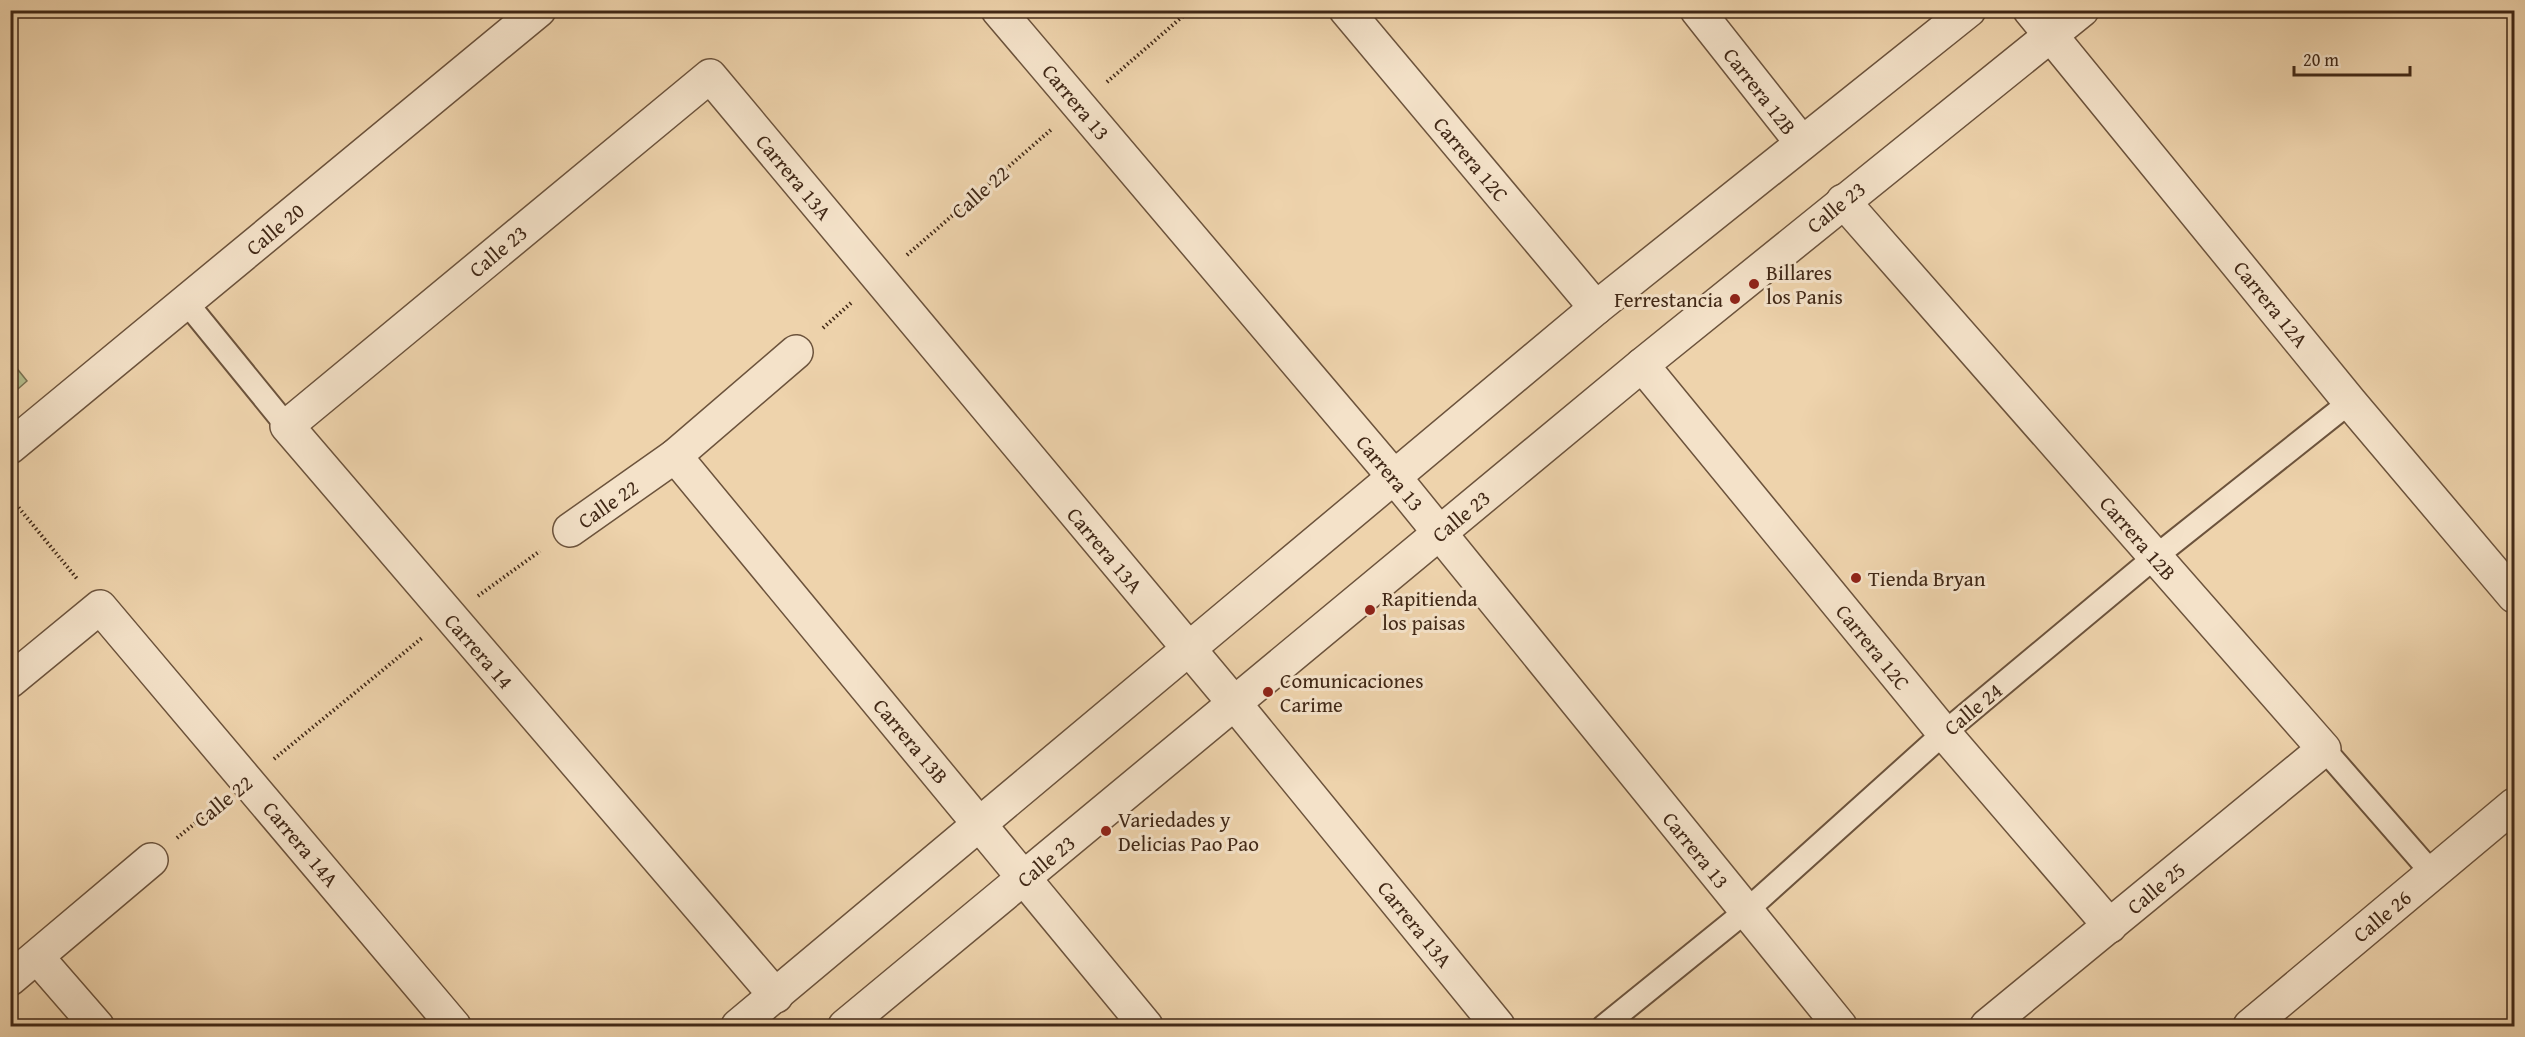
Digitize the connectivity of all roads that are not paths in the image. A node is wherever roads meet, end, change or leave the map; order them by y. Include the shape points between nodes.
1 (539, 10) edge
2 (998, 10) edge
3 (1346, 10) edge
4 (1697, 10) edge
5 (1969, 10) edge
6 (2030, 10) edge
7 (2082, 10) edge
8 (2051, 36) junction
9 (710, 75) joint
10 (1802, 143) junction
11 (1843, 201) junction
12 (186, 302) junction
13 (1596, 308) junction
14 (796, 351) road end
15 (1642, 365) junction
16 (2350, 402) junction
17 (287, 426) junction
18 (10, 447) edge
19 (675, 456) junction
20 (1395, 478) junction
21 (570, 530) road end
22 (1440, 534) junction
23 (2155, 557) junction
24 (2514, 596) edge
25 (1188, 650) junction
26 (10, 681) edge
27 (1235, 704) junction
28 (1944, 733) junction
29 (2324, 749) junction
30 (2514, 806) edge
31 (981, 824) junction
32 (151, 860) road end
33 (2433, 874) junction
34 (1024, 879) junction
35 (1746, 911) junction
36 (2110, 926) junction
37 (37, 957) junction
38 (10, 979) edge
39 (776, 996) junction
40 (97, 1026) edge
41 (454, 1026) edge
42 (738, 1026) edge
43 (845, 1026) edge
44 (1146, 1026) edge
45 (1498, 1026) edge
46 (1604, 1026) edge
47 (1840, 1026) edge
48 (1988, 1026) edge
49 (2250, 1026) edge

1 - 12 street, Calle 20
2 - 20 street, Carrera 13
3 - 13 street, Carrera 12C
4 - 10 street, Carrera 12B
5 - 10 street
6 - 8 street, Carrera 12A
7 - 8 street, Calle 23
8 - 11 street, Calle 23
8 - 16 street, Carrera 12A
9 - 17 street, Calle 23
9 - 25 street, Carrera 13A
10 - 13 street
11 - 15 street, Calle 23
11 - 23 street, Carrera 12B
12 - 17 lane, Carrera 14
12 - 18 street, Calle 20
13 - 20 street
14 - 19 street, Calle 22
15 - 22 street, Calle 23
15 - 28 street, Carrera 12C
16 - 23 lane, Calle 24
16 - 24 street, Carrera 12A
17 - 39 street, Carrera 14
19 - 21 street, Calle 22
19 - 31 street, Carrera 13B
20 - 22 street, Carrera 13
20 - 25 street
22 - 27 street, Calle 23
22 - 35 street, Carrera 13
23 - 28 lane, Calle 24
23 - 29 street, Carrera 12B
25 - 27 street, Carrera 13A
25 - 31 street
26 - 41 street, Carrera 14A via 100,607
27 - 34 street, Calle 23
27 - 45 street, Carrera 13A
28 - 35 lane, Calle 24
28 - 36 street, Carrera 12C
29 - 33 lane, Carrera 12B
29 - 36 street, Calle 25
30 - 33 street, Calle 26
31 - 34 street, Carrera 13B
31 - 39 street
32 - 37 street
33 - 49 street, Calle 26
34 - 43 street, Calle 23
34 - 44 street, Carrera 13B
35 - 46 lane, Calle 24
35 - 47 street, Carrera 13
36 - 48 street, Calle 25
37 - 38 street
37 - 40 street
39 - 42 street

